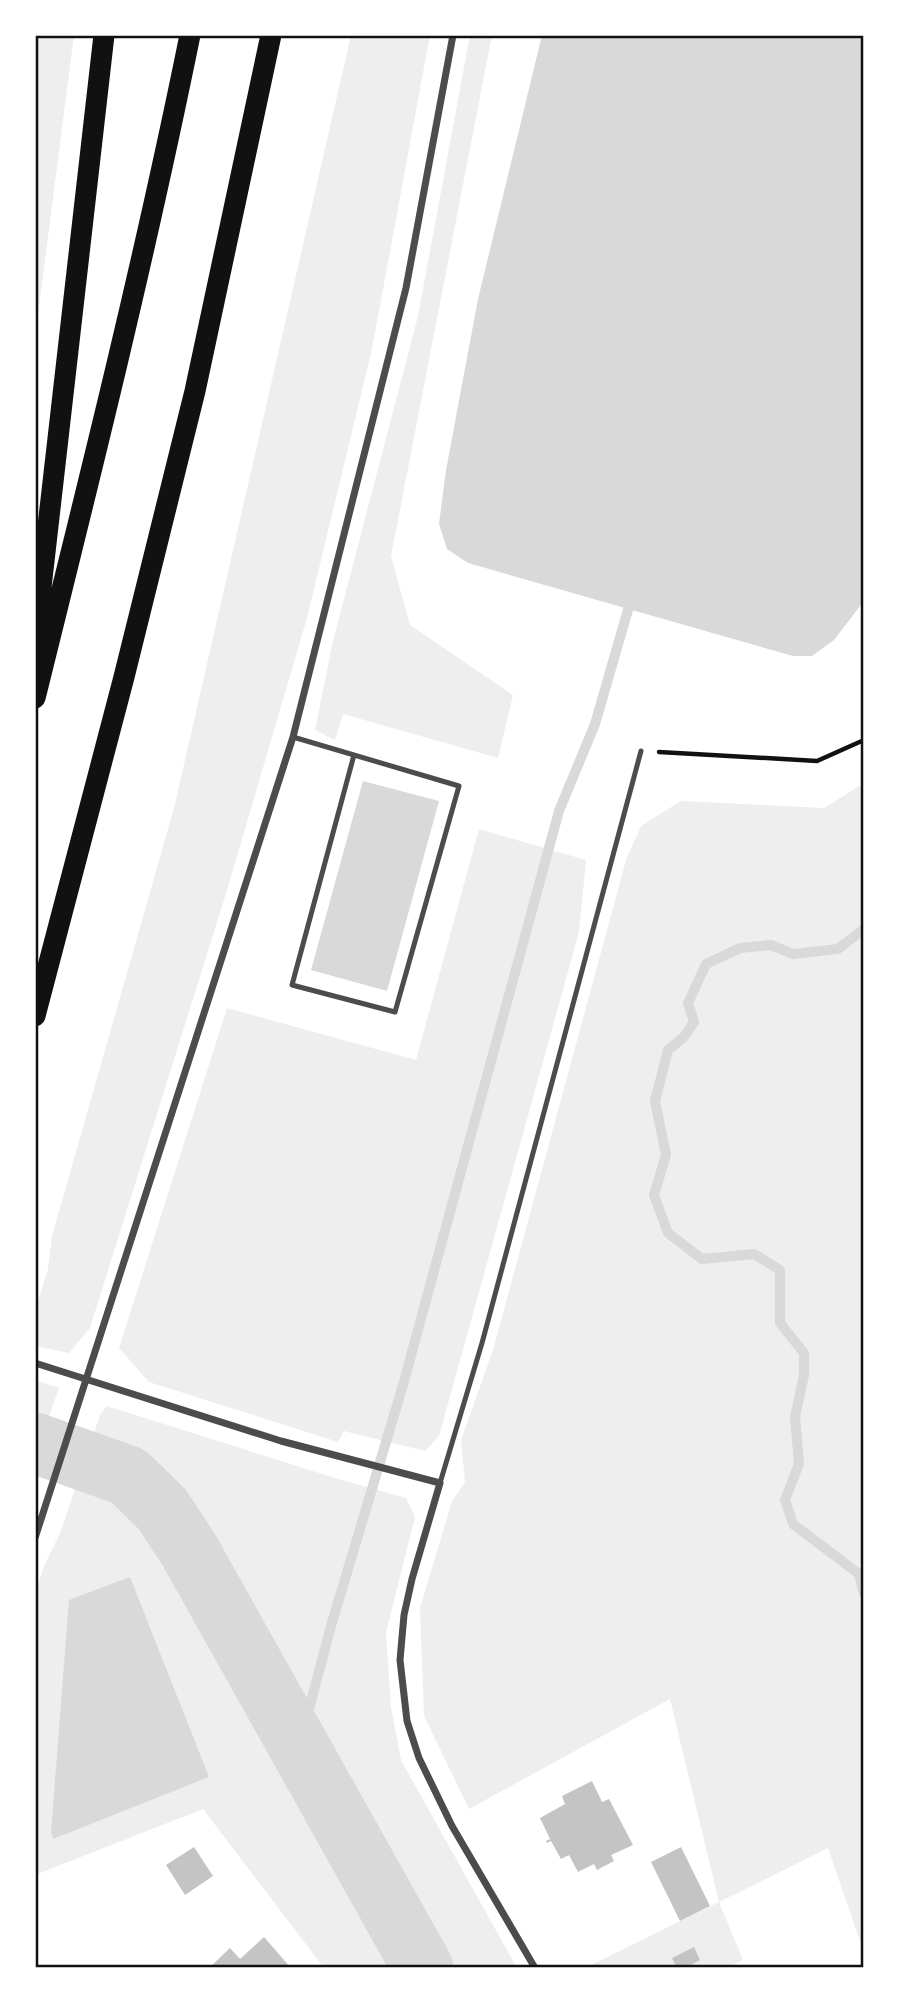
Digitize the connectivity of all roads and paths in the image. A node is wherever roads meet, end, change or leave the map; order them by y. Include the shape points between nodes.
1 (104, 35) edge
2 (190, 35) edge
3 (271, 35) edge
4 (453, 35) edge
5 (35, 640) edge
6 (35, 698) edge
7 (293, 737) junction
8 (864, 740) edge
9 (641, 751) joint
10 (354, 755) junction
11 (35, 1016) edge
12 (35, 1363) edge
13 (88, 1381) junction
14 (440, 1483) junction
15 (35, 1538) edge
16 (535, 1968) edge

1 - 5 highway
2 - 6 highway via 111,394
3 - 11 highway via 195,391
4 - 7 street via 406,288
7 - 10 lane
7 - 13 street
8 - 9 path via 817,761
9 - 14 lane
10 - 10 lane via 459,786 395,1012 292,985
12 - 13 street
13 - 14 street
13 - 15 street
14 - 16 street via 404,1615 400,1660 407,1721 419,1758 452,1826

